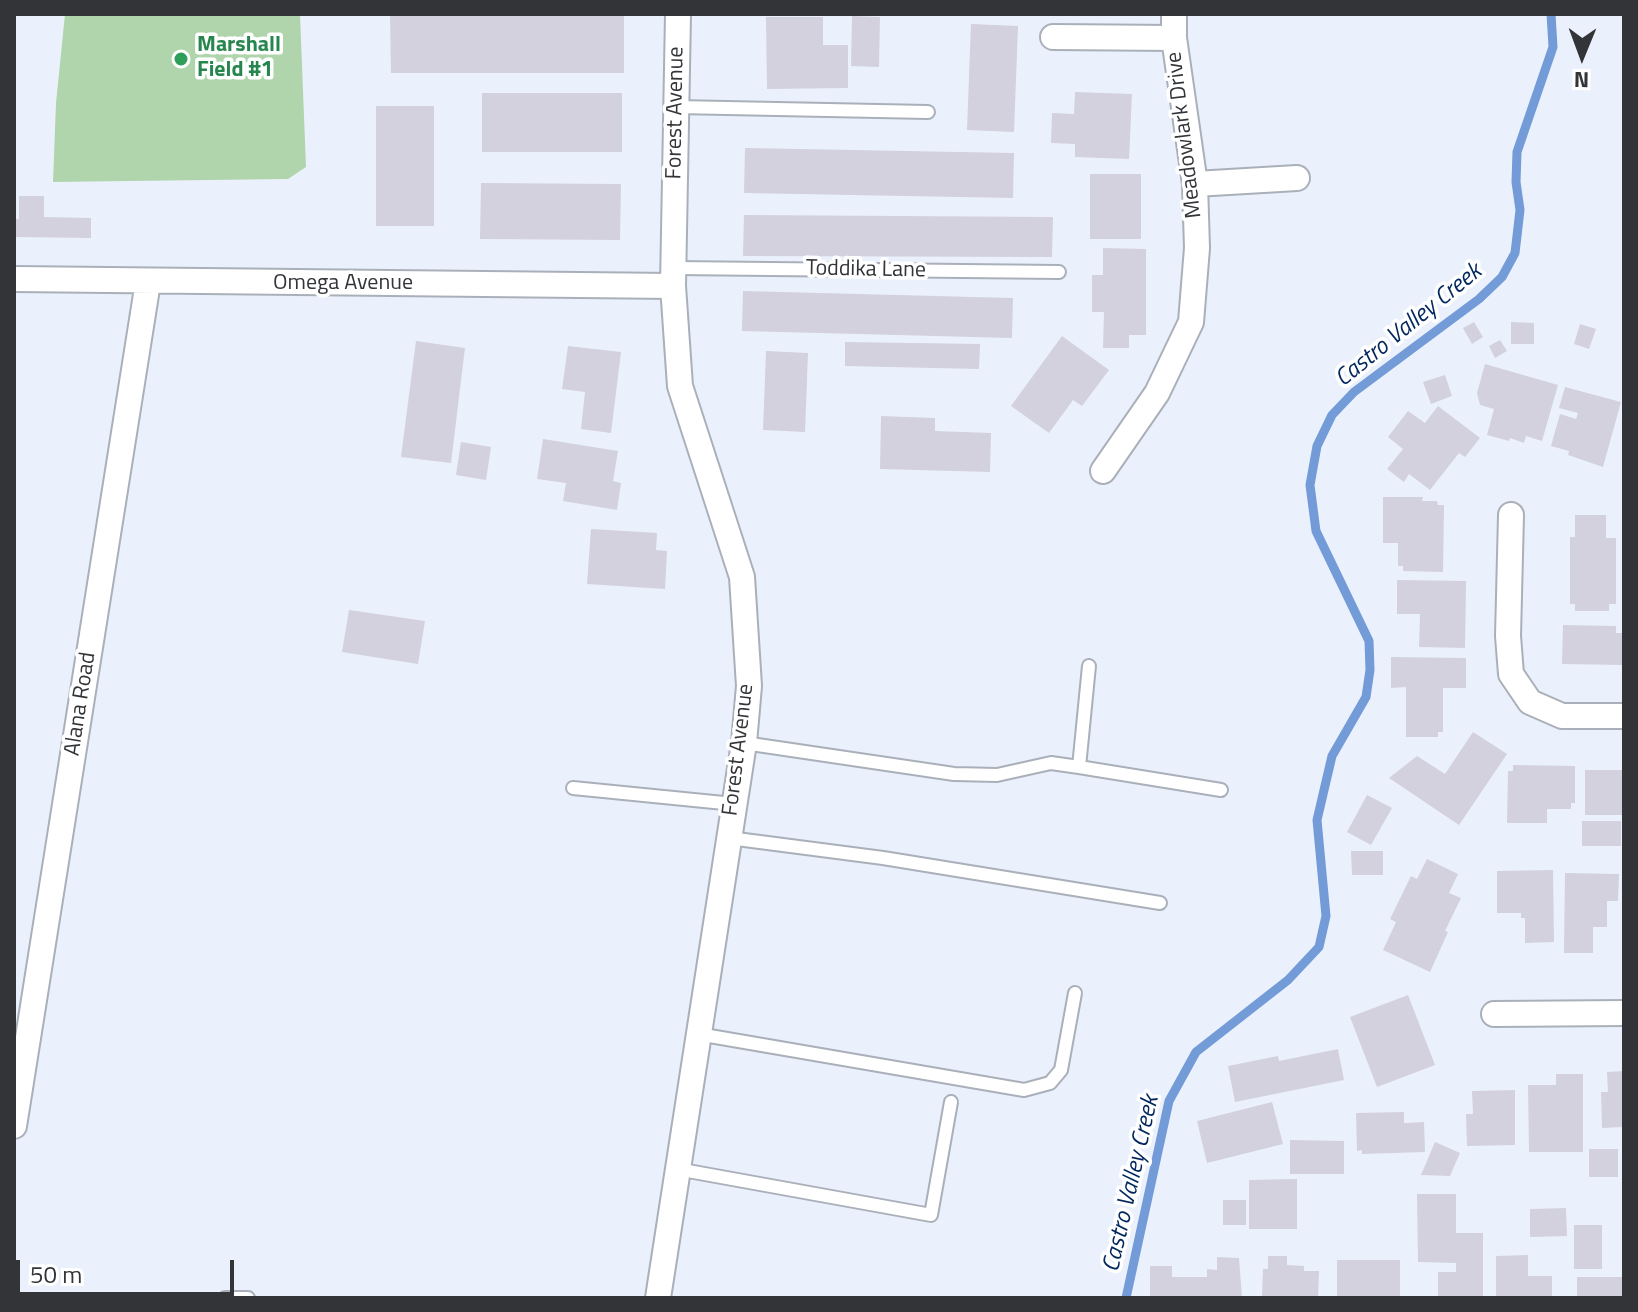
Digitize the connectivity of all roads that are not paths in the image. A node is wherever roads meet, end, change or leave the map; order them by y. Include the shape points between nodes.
1 (678, 14) edge
2 (1174, 26) edge
3 (1053, 37) dead end
4 (676, 107) junction
5 (928, 112) dead end
6 (1297, 178) dead end
7 (1195, 184) junction
8 (1059, 272) dead end
9 (673, 277) junction
10 (14, 279) edge
11 (148, 282) junction
12 (1103, 471) dead end
13 (1511, 515) dead end
14 (1089, 666) dead end
15 (1624, 716) edge
16 (744, 743) junction
17 (1079, 767) junction
18 (573, 788) dead end
19 (1221, 790) dead end
20 (734, 804) junction
21 (729, 838) junction
22 (1160, 903) dead end
23 (1075, 993) dead end
24 (1624, 1013) edge
25 (1494, 1014) dead end
26 (698, 1034) junction
27 (951, 1102) dead end
28 (14, 1126) edge
29 (676, 1169) junction
30 (225, 1298) edge
31 (248, 1298) edge
32 (658, 1298) edge

1 - 4 street, Forest Avenue
2 - 3 street
2 - 7 street, Meadowlark Drive
4 - 5 lane
4 - 9 street, Forest Avenue
6 - 7 street
7 - 12 street, Meadowlark Drive via 1191,322 1157,393
8 - 9 lane, Toddika Lane
9 - 11 street, Omega Avenue
9 - 16 street, Forest Avenue via 680,386 742,577 749,686
10 - 11 street, Omega Avenue
11 - 28 street, Alana Road
13 - 15 street via 1511,674 1530,702 1562,716
14 - 17 lane
16 - 17 lane via 954,774 997,775 1051,763
16 - 20 street, Forest Avenue
17 - 19 lane
18 - 20 lane
20 - 21 street, Forest Avenue
21 - 22 lane
21 - 26 street, Forest Avenue
23 - 26 lane via 1061,1070 1050,1083 1024,1090
24 - 25 street
26 - 29 street, Forest Avenue
27 - 29 lane via 931,1215
29 - 32 street, Forest Avenue
30 - 31 lane

